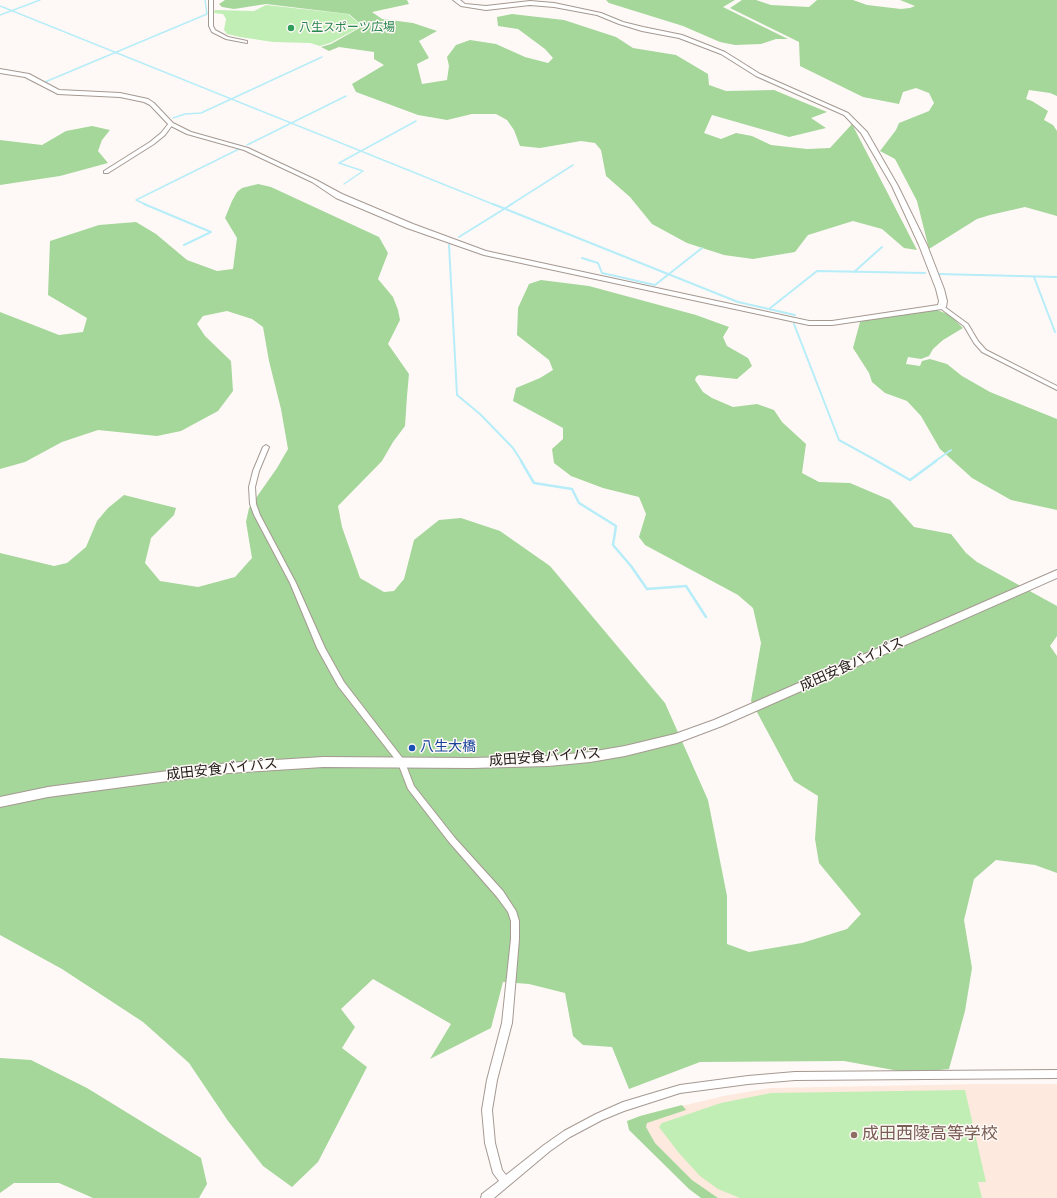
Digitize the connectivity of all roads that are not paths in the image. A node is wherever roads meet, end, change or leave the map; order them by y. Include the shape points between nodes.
1 (211, 0) edge
2 (456, 0) edge
3 (532, 2) edge
4 (246, 42) dead end
5 (0, 71) edge
6 (171, 124) junction
7 (106, 172) dead end
8 (942, 307) junction
9 (1057, 388) edge
10 (266, 446) dead end
11 (1057, 574) edge
12 (401, 762) junction
13 (0, 802) edge
14 (1057, 1074) edge
15 (505, 1181) junction
16 (486, 1198) edge

1 - 4 street via 213,31 226,38
2 - 3 street via 463,5 486,8
3 - 8 street via 588,11 630,26 694,41 723,52 758,75 846,114 864,132 895,186 923,245 940,289
5 - 6 street via 27,75 58,92 139,98 152,104
6 - 7 street via 152,143
6 - 8 street via 189,133 246,148 346,199 484,253 809,323 832,324
8 - 9 street via 966,325 984,351
10 - 12 street via 252,487 253,504 257,515 341,684
11 - 12 main road, 成田安食バイパス via 718,724 652,745 590,757 548,761
12 - 13 main road, 成田安食バイパス via 323,762 228,768 48,792
12 - 15 street via 411,786 452,840 500,894 512,910 515,921 507,1023 487,1110 490,1143 498,1173
14 - 15 street via 795,1076 680,1089 599,1117 567,1134
15 - 16 street

